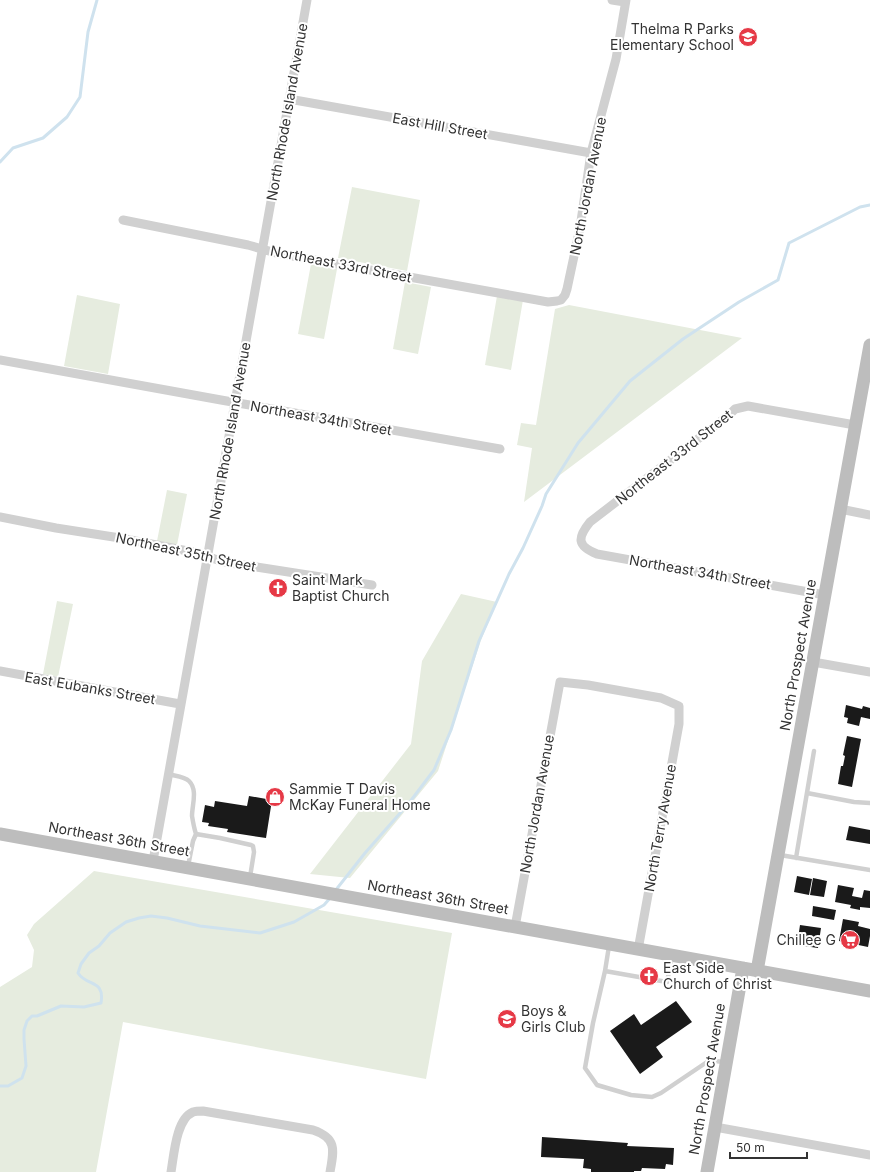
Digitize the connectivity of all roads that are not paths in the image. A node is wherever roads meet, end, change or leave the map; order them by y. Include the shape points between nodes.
1 (307, 0) edge
2 (612, 0) edge
3 (626, 1) edge
4 (289, 99) junction
5 (591, 153) junction
6 (123, 220) dead end
7 (262, 249) junction
8 (561, 300) joint
9 (870, 345) edge
10 (869, 359) edge
11 (0, 360) edge
12 (234, 402) junction
13 (855, 425) junction
14 (500, 449) dead end
15 (840, 510) junction
16 (870, 515) edge
17 (0, 517) edge
18 (581, 541) joint
19 (207, 557) junction
20 (372, 585) dead end
21 (825, 594) junction
22 (813, 662) junction
23 (0, 671) edge
24 (870, 672) edge
25 (560, 682) joint
26 (180, 704) junction
27 (814, 751) dead end
28 (168, 774) junction
29 (807, 793) junction
30 (870, 803) edge
31 (0, 834) edge
32 (196, 834) junction
33 (778, 855) junction
34 (796, 858) junction
35 (153, 861) junction
36 (188, 868) junction
37 (870, 870) edge
38 (249, 879) junction
39 (515, 927) junction
40 (609, 944) junction
41 (638, 950) junction
42 (672, 956) junction
43 (743, 968) junction
44 (757, 970) junction
45 (605, 971) junction
46 (870, 991) edge
47 (726, 1062) junction
48 (715, 1127) junction
49 (870, 1155) edge
50 (171, 1172) edge
51 (330, 1172) edge
52 (707, 1172) edge

1 - 4 street, North Rhode Island Avenue
2 - 3 street
3 - 5 street, North Jordan Avenue via 616,59
4 - 5 street, East Hill Street
4 - 7 street, North Rhode Island Avenue
5 - 8 street, North Jordan Avenue via 572,269 565,295
6 - 7 street, Northeast 33rd Street
7 - 8 street, Northeast 33rd Street via 548,302
7 - 12 street, North Rhode Island Avenue
9 - 10 main road, North Prospect Avenue
10 - 13 main road, North Prospect Avenue
11 - 12 street, Northeast 34th Street
12 - 14 street, Northeast 34th Street
12 - 19 street, North Rhode Island Avenue
13 - 15 main road, North Prospect Avenue
13 - 18 street, Northeast 33rd Street via 748,406 734,409 590,522
15 - 16 street
15 - 21 main road, North Prospect Avenue
17 - 19 street, Northeast 35th Street via 127,539
18 - 21 street, Northeast 34th Street via 587,550 597,554
19 - 20 street, Northeast 35th Street via 224,562
19 - 26 street, North Rhode Island Avenue
21 - 22 main road, North Prospect Avenue
22 - 24 street
22 - 33 main road, North Prospect Avenue
23 - 26 street, East Eubanks Street
25 - 39 street, North Jordan Avenue
25 - 41 street, North Terry Avenue via 661,698 679,706 679,724
26 - 28 street, North Rhode Island Avenue
27 - 29 lane
28 - 32 lane via 188,780 192,786 192,815
28 - 35 street, North Rhode Island Avenue
29 - 30 lane
29 - 34 lane
31 - 35 main road, Northeast 36th Street
32 - 36 lane
32 - 38 lane via 253,846
33 - 34 lane
33 - 44 main road, North Prospect Avenue
34 - 37 lane
35 - 36 main road, Northeast 36th Street
36 - 38 main road, Northeast 36th Street
38 - 39 main road, Northeast 36th Street
39 - 40 main road, Northeast 36th Street
40 - 41 main road, Northeast 36th Street
40 - 45 lane
41 - 42 main road, Northeast 36th Street
42 - 43 main road, Northeast 36th Street
42 - 45 lane via 667,982
43 - 44 main road, Northeast 36th Street
43 - 47 main road, North Prospect Avenue
44 - 46 main road, Northeast 36th Street
45 - 47 lane via 585,1068 597,1085 631,1095 652,1097 707,1062
47 - 48 main road, North Prospect Avenue
48 - 49 street
48 - 52 main road, North Prospect Avenue
50 - 51 street via 180,1126 194,1111 214,1112 322,1133 332,1144

